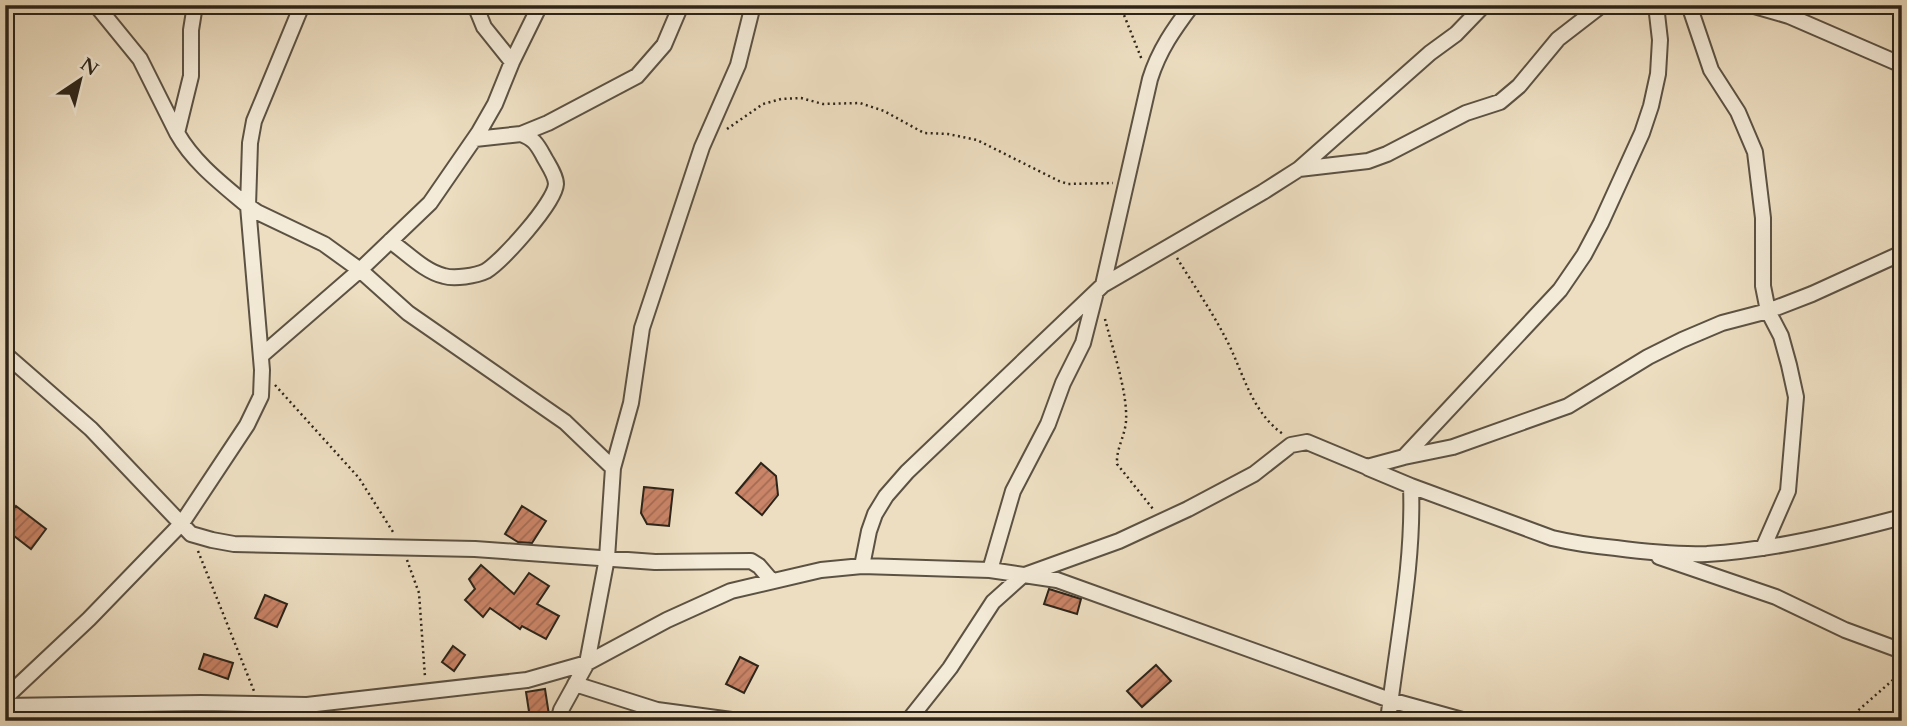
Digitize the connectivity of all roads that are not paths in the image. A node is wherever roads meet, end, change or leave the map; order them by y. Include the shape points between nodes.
1 (15, 5) edge
2 (96, 5) edge
3 (195, 5) edge
4 (303, 5) edge
5 (475, 5) edge
6 (540, 5) edge
7 (681, 5) edge
8 (753, 5) edge
9 (1192, 5) edge
10 (1484, 5) edge
11 (1602, 5) edge
12 (1656, 5) edge
13 (1689, 5) edge
14 (1751, 5) edge
15 (5, 10) edge
16 (512, 62) junction
17 (1902, 65) edge
18 (177, 133) junction
19 (521, 134) junction
20 (475, 139) junction
21 (1299, 169) junction
22 (248, 206) junction
23 (390, 241) junction
24 (1902, 253) edge
25 (360, 270) junction
26 (1100, 288) junction
27 (1768, 310) junction
28 (5, 354) edge
29 (262, 362) junction
30 (1404, 457) junction
31 (1367, 467) junction
32 (613, 468) junction
33 (1411, 486) junction
34 (1902, 517) edge
35 (187, 528) junction
36 (1763, 548) junction
37 (1641, 551) junction
38 (607, 558) junction
39 (862, 566) junction
40 (990, 570) junction
41 (1022, 576) junction
42 (771, 580) junction
43 (1902, 651) edge
44 (587, 663) junction
45 (575, 684) junction
46 (5, 698) edge
47 (1390, 700) junction
48 (307, 705) junction
49 (5, 706) edge
50 (297, 721) edge
51 (558, 721) edge
52 (739, 721) edge
53 (908, 721) edge
54 (1388, 721) edge
55 (1466, 721) edge

1 - 15 street
2 - 18 street via 140,59
3 - 18 street via 191,76
4 - 22 street via 254,121
5 - 16 street via 484,27
6 - 16 street
7 - 19 street via 666,41 637,76
8 - 32 street via 738,65 702,147 642,328 631,403
9 - 26 street via 1156,59
10 - 21 street
11 - 21 street via 1567,30 1500,102 1466,113 1368,161
12 - 30 street via 1660,40 1651,106 1584,255 1560,290
13 - 27 street via 1711,70 1738,112 1755,152
14 - 17 street via 1789,16
16 - 20 street
18 - 22 street via 213,177
19 - 20 street
19 - 23 street via 537,144 556,185 528,229 500,259 479,274 443,276
20 - 23 street via 430,203
21 - 26 street
22 - 25 street via 324,243
22 - 29 street
23 - 25 street
24 - 27 street
25 - 29 street
25 - 32 street via 408,313 565,422
26 - 39 street via 886,496 869,531
26 - 40 street via 1083,343 1013,491
27 - 30 street via 1722,323 1648,356 1569,407 1453,447
27 - 36 street via 1781,337 1796,397 1788,491
28 - 35 street via 91,429
29 - 35 street via 261,396
30 - 31 street
31 - 33 street
31 - 41 street via 1298,442 1245,480 1163,521
32 - 38 street
33 - 37 street via 1552,538
33 - 47 street via 1407,589
34 - 36 street
35 - 38 street via 212,541 234,544 504,550
35 - 46 street
36 - 37 street via 1699,554
37 - 43 street via 1776,597
38 - 42 street via 751,561
38 - 44 street
39 - 40 street
39 - 42 street
40 - 41 street
41 - 47 street via 1057,580
41 - 53 street via 993,602
42 - 44 street via 731,591
44 - 45 street
44 - 48 street via 527,680
45 - 51 street
45 - 52 street via 657,710
47 - 54 street
47 - 55 street
48 - 49 street
48 - 50 street

